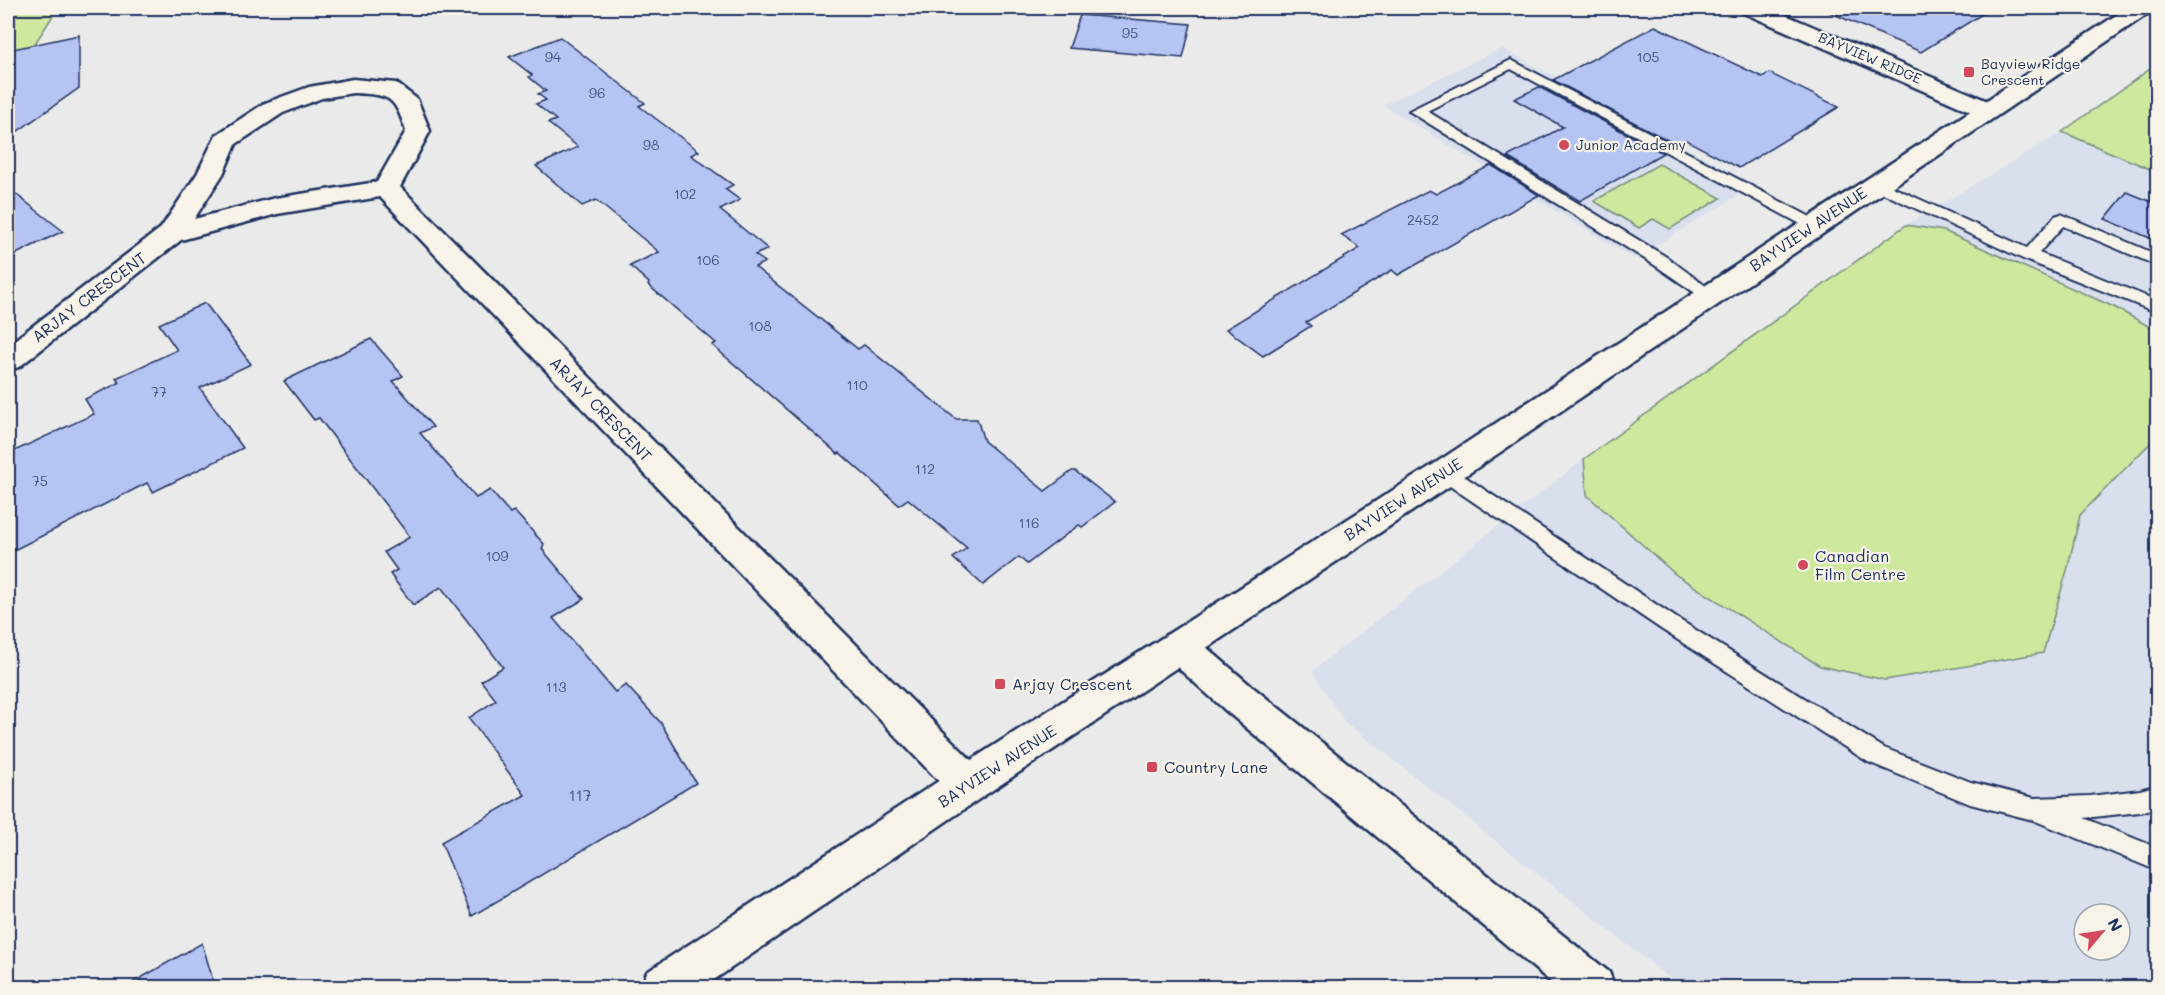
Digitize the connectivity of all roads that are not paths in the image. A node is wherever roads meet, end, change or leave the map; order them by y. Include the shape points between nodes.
1 (1752, 8) edge
2 (2141, 8) edge
3 (1988, 110) junction
4 (1875, 184) junction
5 (386, 188) junction
6 (1814, 225) junction
7 (171, 234) junction
8 (2029, 255) junction
9 (2157, 261) edge
10 (1710, 295) junction
11 (2157, 308) edge
12 (8, 360) edge
13 (1445, 472) junction
14 (1179, 646) junction
15 (968, 784) junction
16 (2157, 796) edge
17 (2034, 809) junction
18 (2157, 861) edge
19 (663, 987) edge
20 (1593, 987) edge

1 - 3 street, BAYVIEW RIDGE
2 - 3 street, BAYVIEW AVENUE
3 - 4 street, BAYVIEW AVENUE
4 - 6 street, BAYVIEW AVENUE
4 - 8 lane
5 - 7 street, ARJAY CRESCENT via 275,206
5 - 7 street, ARJAY CRESCENT via 418,131 409,104 387,88 353,86 316,92 274,108 225,140 210,174
5 - 15 street, ARJAY CRESCENT
6 - 10 street, BAYVIEW AVENUE
6 - 10 lane via 1511,64 1416,111
7 - 12 street, ARJAY CRESCENT
8 - 9 lane via 2061,219
8 - 11 lane
10 - 13 street, BAYVIEW AVENUE
13 - 14 street, BAYVIEW AVENUE
13 - 17 lane via 1668,623 1876,755 1970,793
14 - 15 street, BAYVIEW AVENUE
14 - 20 street
15 - 19 street, BAYVIEW AVENUE
16 - 17 lane via 2090,807
17 - 18 lane

